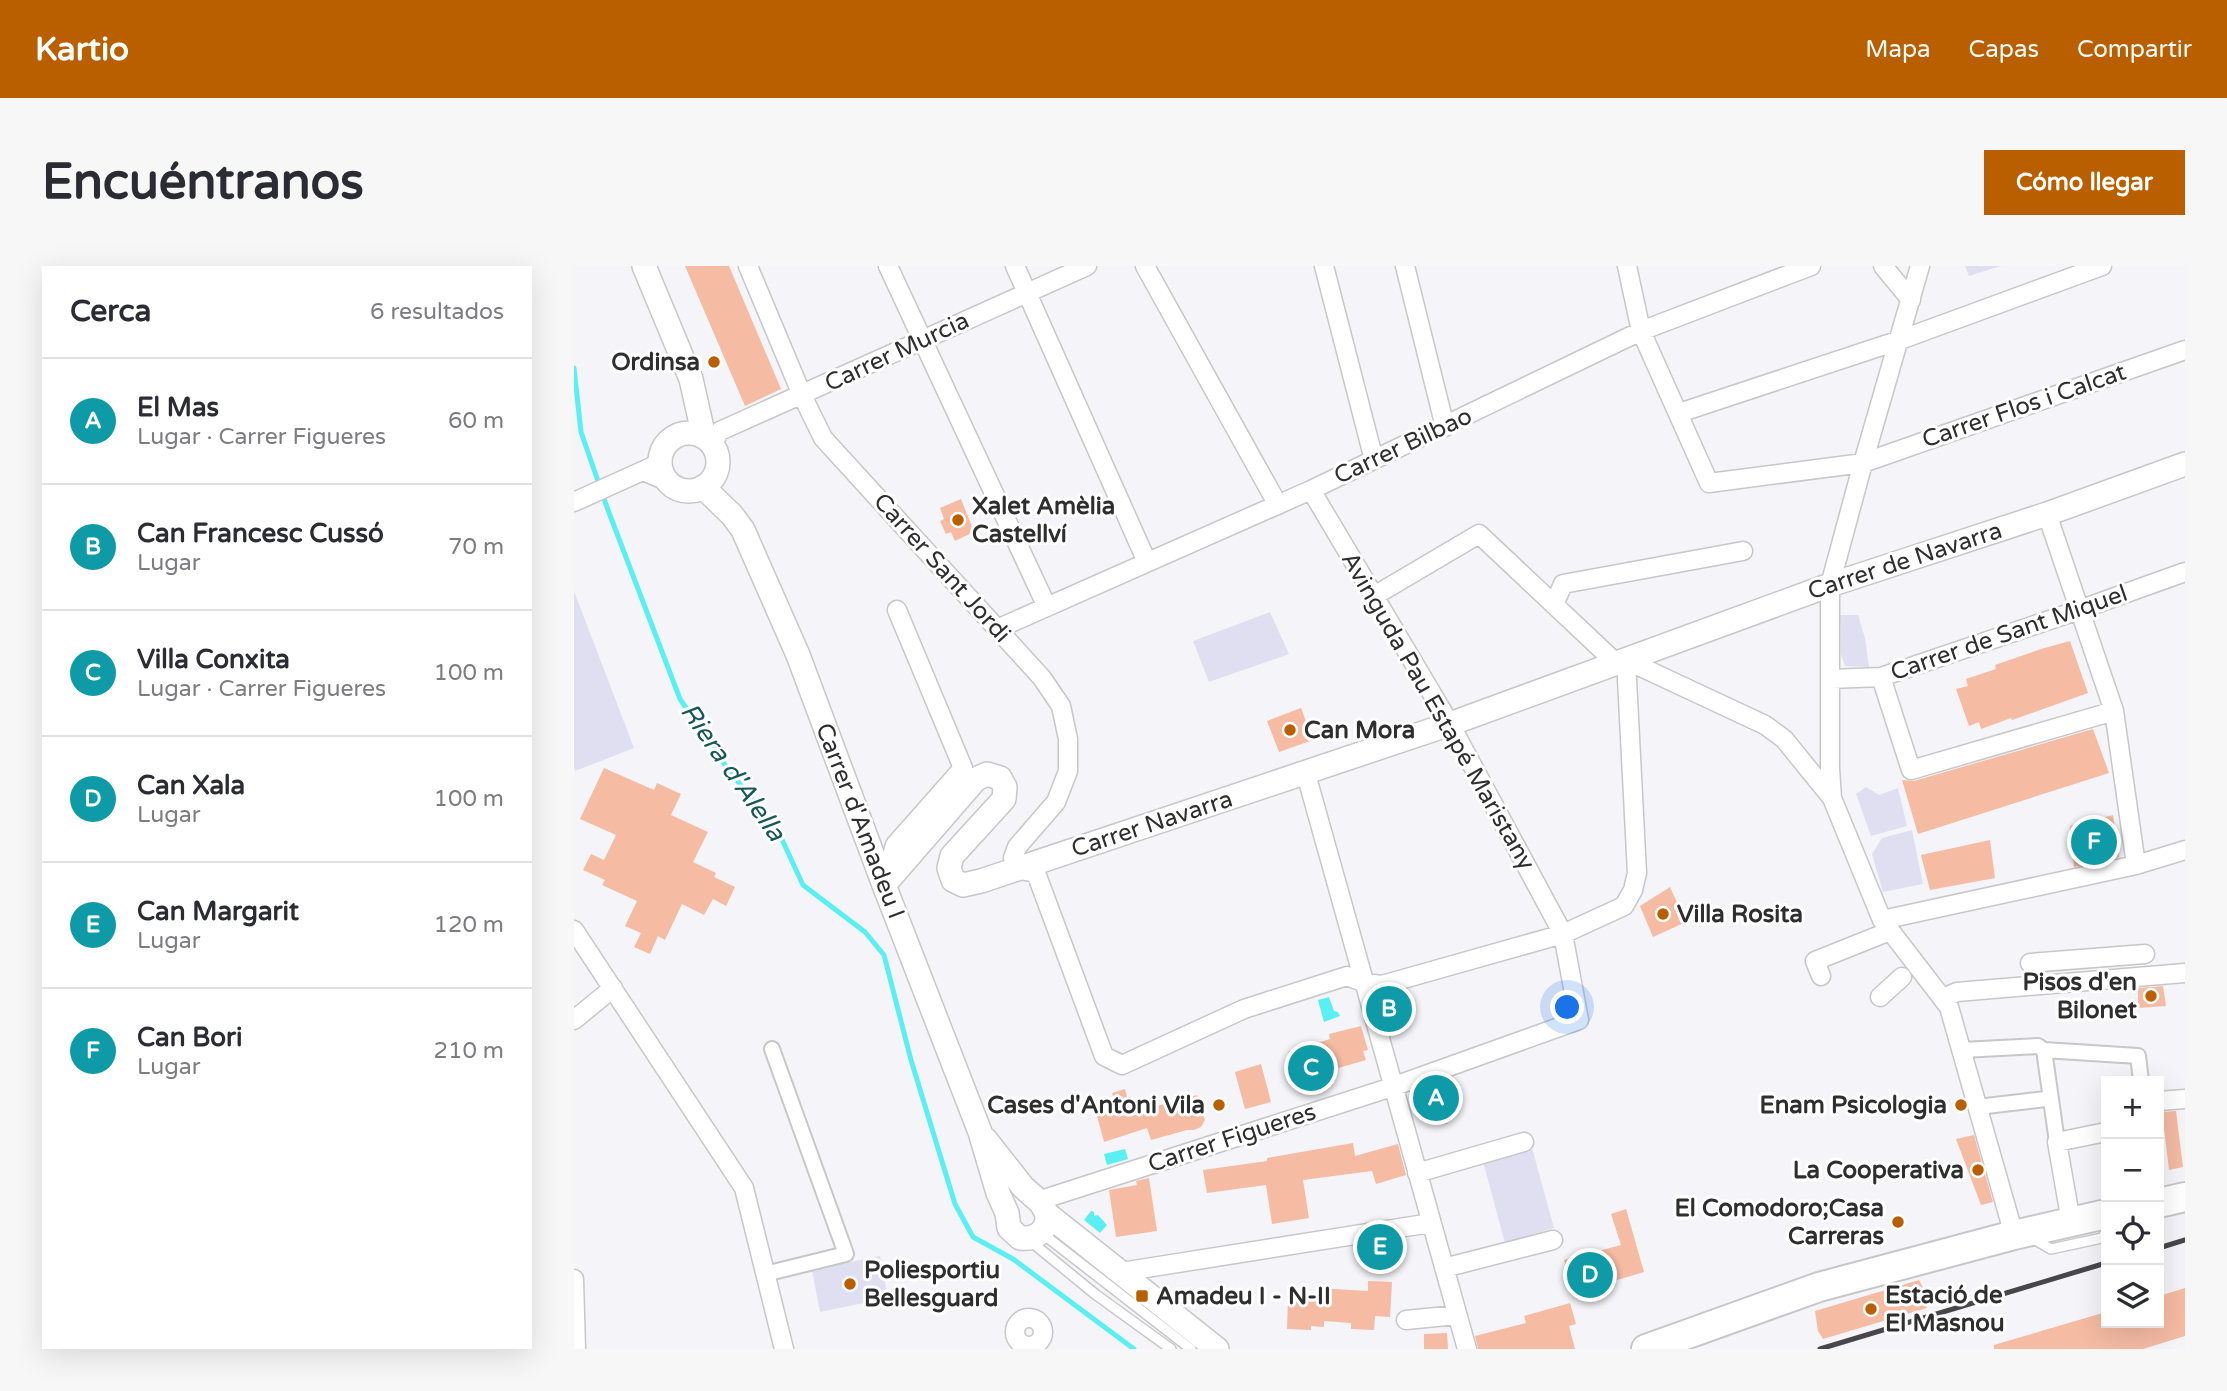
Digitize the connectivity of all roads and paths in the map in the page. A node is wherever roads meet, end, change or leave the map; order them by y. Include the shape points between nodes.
1 (644, 266) edge
2 (748, 266) edge
3 (888, 266) edge
4 (1015, 266) edge
5 (1087, 266) edge
6 (1145, 266) edge
7 (1324, 266) edge
8 (1405, 266) edge
9 (1627, 266) edge
10 (1811, 266) edge
11 (1883, 266) edge
12 (1920, 266) edge
13 (2102, 266) edge
14 (1026, 294) junction
15 (1911, 300) junction
16 (1641, 331) junction
17 (1900, 340) junction
18 (921, 341) junction
19 (2185, 350) edge
20 (802, 396) junction
21 (1679, 413) junction
22 (1445, 427) junction
23 (699, 439) junction
24 (1374, 460) junction
25 (1863, 463) junction
26 (2185, 464) edge
27 (718, 467) junction
28 (657, 471) junction
29 (703, 487) junction
30 (1311, 490) junction
31 (574, 502) edge
32 (1278, 505) junction
33 (2047, 514) junction
34 (732, 515) junction
35 (1743, 551) dead end
36 (1147, 562) junction
37 (2185, 572) edge
38 (1830, 585) junction
39 (1374, 596) junction
40 (1554, 605) junction
41 (1046, 607) junction
42 (897, 610) dead end
43 (2080, 610) junction
44 (997, 629) junction
45 (1621, 661) junction
46 (1881, 677) junction
47 (1830, 679) junction
48 (2115, 711) junction
49 (1450, 724) junction
50 (1306, 774) junction
51 (1832, 798) junction
52 (2185, 850) edge
53 (2136, 865) junction
54 (1028, 868) junction
55 (884, 885) junction
56 (1886, 925) junction
57 (574, 930) edge
58 (1563, 934) junction
59 (2145, 954) dead end
60 (2030, 963) dead end
61 (2185, 973) edge
62 (1821, 976) dead end
63 (1902, 977) dead end
64 (1364, 983) junction
65 (613, 988) junction
66 (1880, 997) dead end
67 (1943, 998) junction
68 (574, 1020) edge
69 (772, 1049) dead end
70 (2045, 1050) junction
71 (1962, 1051) junction
72 (2140, 1076) edge
73 (1392, 1087) junction
74 (2046, 1099) dead end
75 (2185, 1099) edge
76 (2164, 1101) edge
77 (1986, 1106) dead end
78 (980, 1132) junction
79 (2101, 1133) edge
80 (1524, 1142) dead end
81 (2057, 1142) junction
82 (1417, 1173) junction
83 (2185, 1197) edge
84 (2163, 1202) edge
85 (1007, 1213) junction
86 (2101, 1215) edge
87 (1040, 1219) junction
88 (2071, 1222) junction
89 (1431, 1223) junction
90 (2019, 1234) junction
91 (2101, 1238) edge
92 (1553, 1240) dead end
93 (1444, 1268) junction
94 (1121, 1272) junction
95 (765, 1274) junction
96 (574, 1279) edge
97 (1457, 1315) junction
98 (1406, 1320) dead end
99 (576, 1349) edge
100 (784, 1349) edge
101 (1171, 1349) edge
102 (1191, 1349) edge
103 (1217, 1349) edge
104 (1467, 1349) edge
105 (1646, 1349) edge

1 - 23 street via 691,379
2 - 20 street, Carrer Sant Jordi
3 - 18 street
4 - 14 street
5 - 14 street, Carrer Murcia
6 - 32 street
7 - 24 street
8 - 22 street
9 - 16 street
10 - 16 street, Carrer Bilbao
11 - 15 street
12 - 15 street
13 - 17 street
14 - 18 street, Carrer Murcia
14 - 36 street
15 - 17 street
16 - 21 street
16 - 22 street, Carrer Bilbao
17 - 21 street
17 - 25 street
18 - 20 street, Carrer Murcia
18 - 41 street
19 - 25 street, Carrer Flos i Calcat
20 - 23 street, Carrer Murcia
20 - 44 street, Carrer Sant Jordi via 823,439
21 - 25 street, Carrer Flos i Calcat via 1709,483
22 - 24 street, Carrer Bilbao
23 - 27 street via 716,451
23 - 28 street via 666,445
24 - 30 street, Carrer Bilbao
25 - 38 street
26 - 33 street, Carrer de Navarra
27 - 29 street
27 - 34 street
28 - 29 street via 684,490
28 - 31 street
29 - 34 street
30 - 32 street, Carrer Bilbao
30 - 39 street, Avinguda Pau Estapé Maristany
32 - 36 street, Carrer Bilbao
33 - 38 street, Carrer de Navarra
33 - 43 street
34 - 55 street, Carrer d'Amadeu I via 743,530 798,655
35 - 40 street via 1563,584
36 - 41 street, Carrer Bilbao
37 - 43 street, Carrer de Sant Miquel
38 - 45 street, Carrer de Navarra
38 - 47 street
39 - 40 street via 1479,534
39 - 49 street, Avinguda Pau Estapé Maristany
40 - 45 street
41 - 44 street, Carrer Bilbao
42 - 55 street via 963,768 895,845
43 - 46 street, Carrer de Sant Miquel
43 - 48 street
44 - 54 street, Carrer Sant Jordi via 1042,678 1060,706 1068,738 1068,771 1056,802 1017,847 1013,858
45 - 49 street, Carrer Navarra
45 - 51 street via 1765,725 1784,739
45 - 58 street via 1637,873 1624,906
46 - 47 street, Carrer de Sant Miquel
46 - 48 street via 1910,770
47 - 51 street
48 - 53 street
49 - 50 street, Carrer Navarra
49 - 58 street, Avinguda Pau Estapé Maristany
50 - 54 street, Carrer Navarra
50 - 64 street
51 - 56 street
52 - 53 street
53 - 56 street
54 - 55 street, Carrer Navarra via 963,885 953,880 952,856 1004,799 1000,778 987,774 976,779
54 - 64 street via 1104,1056 1122,1065 1244,1009 1347,976
55 - 78 street, Carrer d'Amadeu I
56 - 62 street via 1815,961
56 - 67 street
57 - 65 street
58 - 64 street via 1382,985
58 - 73 street, Carrer Figueres via 1579,1020
59 - 60 street
61 - 67 street via 1957,992
63 - 66 street
64 - 73 street
65 - 68 street
65 - 95 street via 744,1188
67 - 71 street
69 - 95 street via 846,1254
70 - 71 street via 2038,1045
70 - 72 street via 2138,1056
70 - 81 street
71 - 90 street
73 - 82 street
73 - 87 street, Carrer Figueres via 1047,1198
74 - 77 street
75 - 76 street
78 - 85 street, Carrer d'Amadeu I
78 - 87 street, Carrer d'Amadeu I
79 - 81 street
80 - 82 street
81 - 88 street
82 - 89 street
83 - 84 main road
85 - 87 street via 1021,1199
85 - 87 street, Carrer d'Amadeu I via 1013,1234
86 - 88 main road
87 - 94 street, Carrer d'Amadeu I via 1064,1240
87 - 101 lane via 1095,1294
87 - 102 lane
88 - 90 main road
89 - 93 street
89 - 94 street
90 - 91 lane via 2051,1250
90 - 105 main road via 1819,1287
92 - 93 street
93 - 97 street
94 - 103 street, Carrer d'Amadeu I
95 - 100 street
96 - 99 street
97 - 98 street
97 - 104 street

